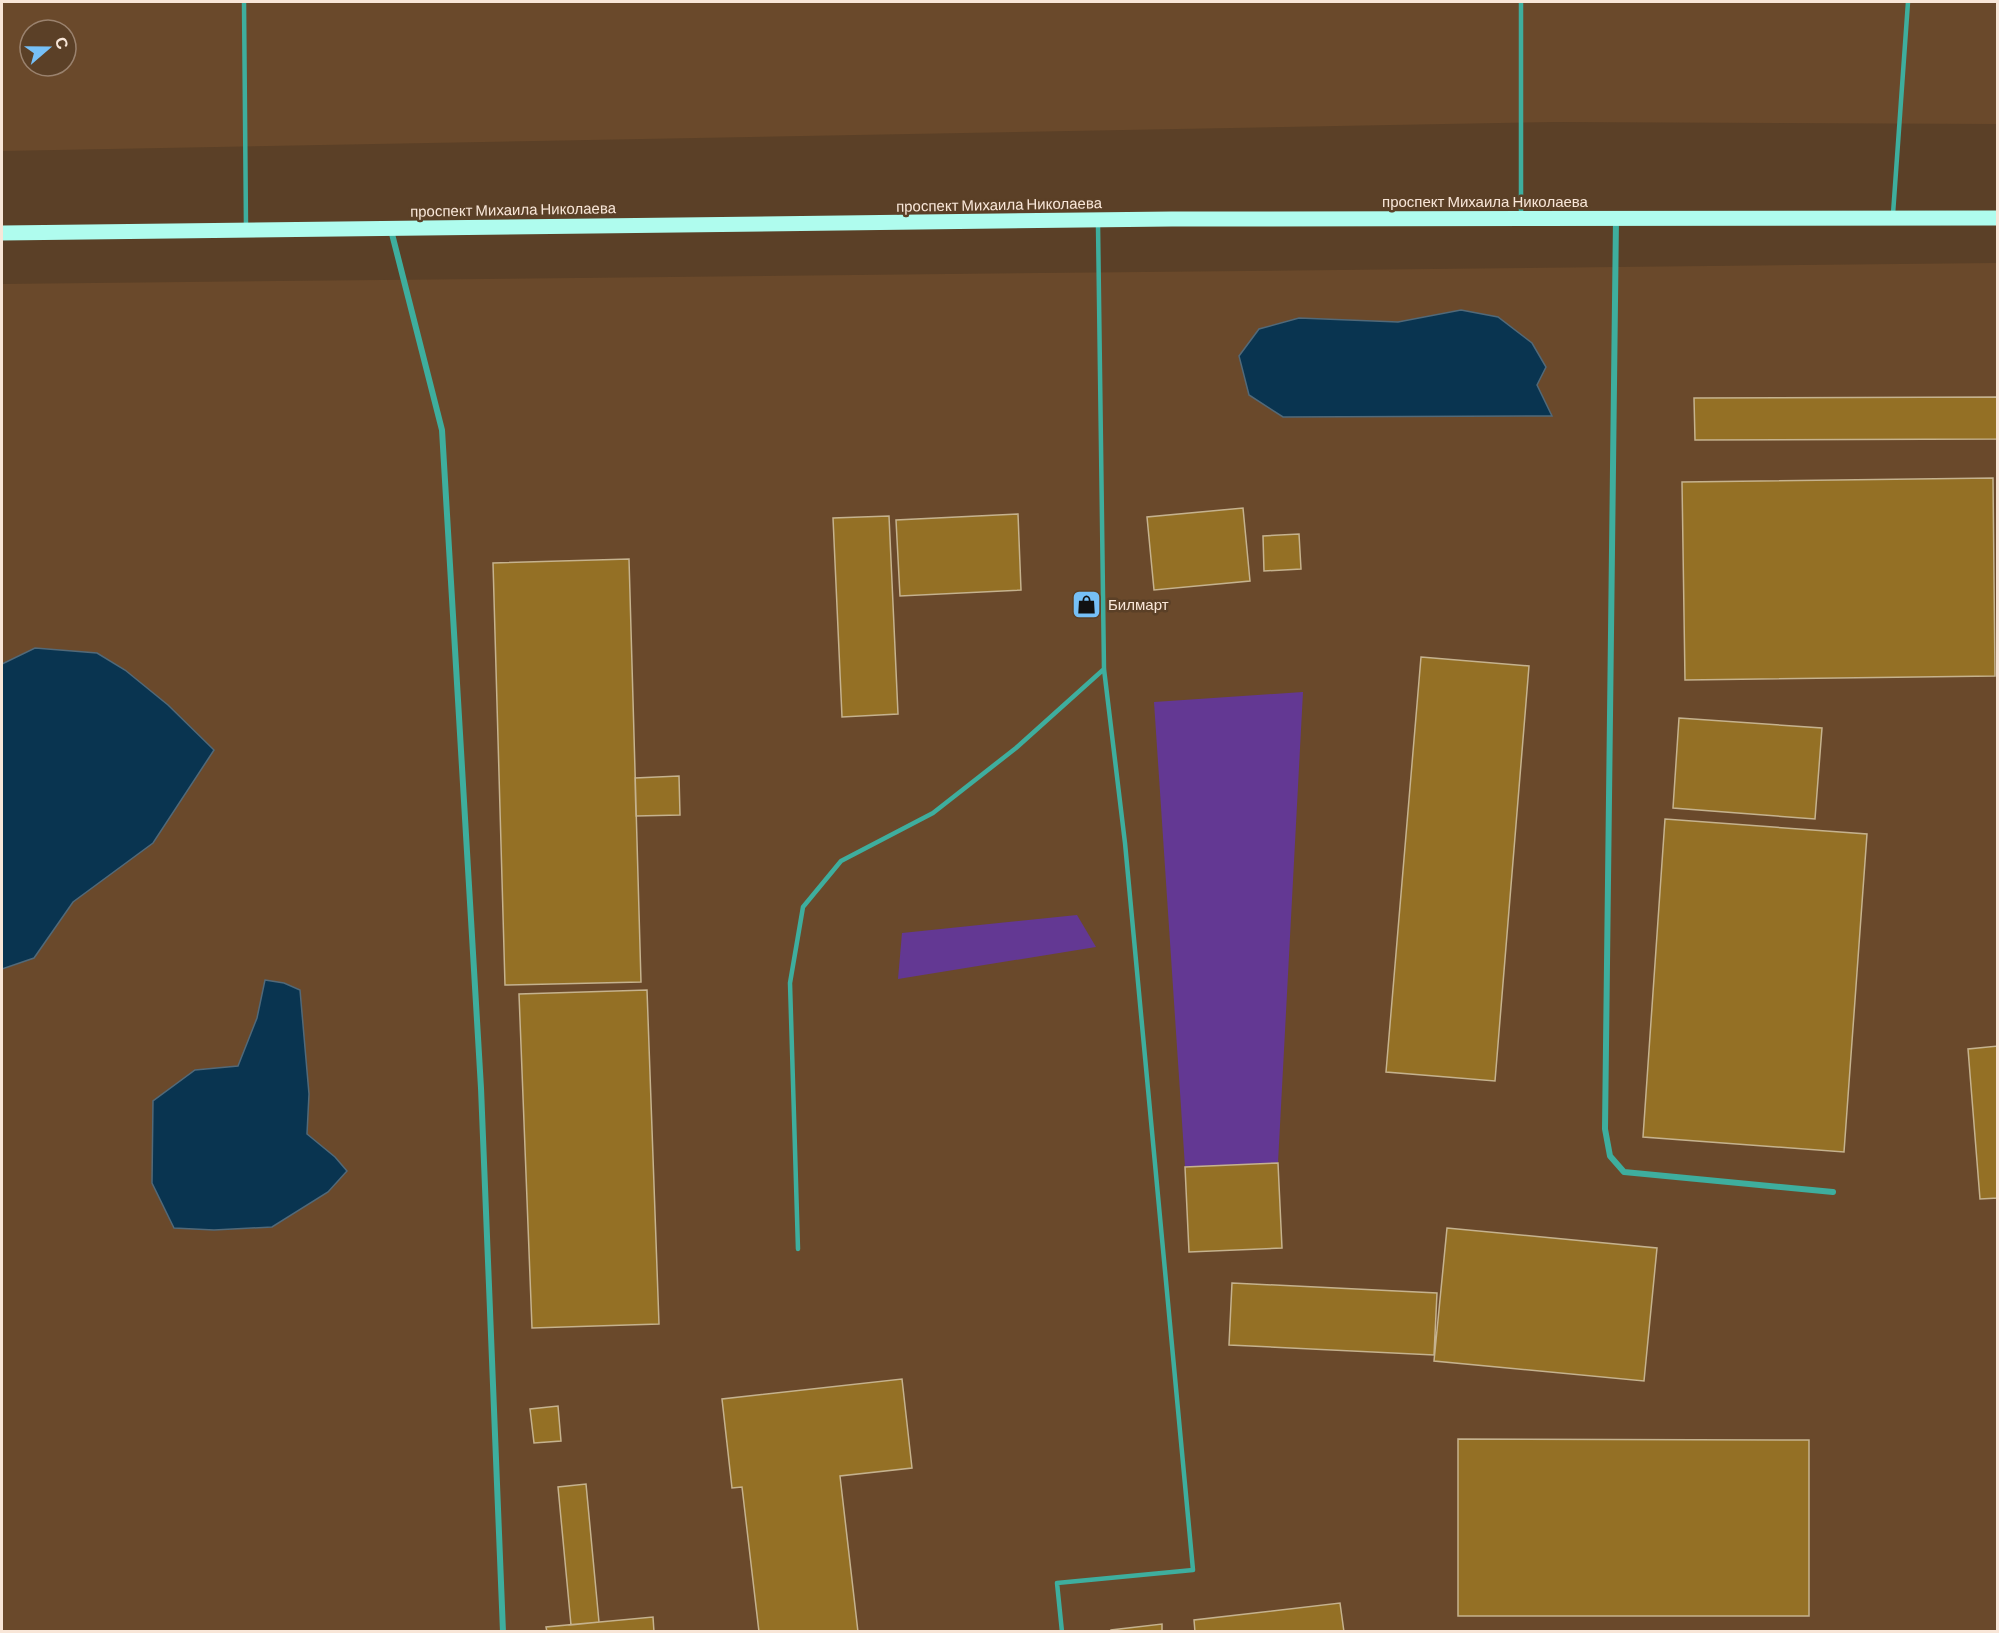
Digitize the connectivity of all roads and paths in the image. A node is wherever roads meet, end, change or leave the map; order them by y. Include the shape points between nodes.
1 (244, 2) edge
2 (1521, 2) edge
3 (1908, 2) edge
4 (1893, 218) junction
5 (1998, 218) edge
6 (1521, 219) junction
7 (1616, 219) junction
8 (1098, 220) junction
9 (390, 228) junction
10 (246, 230) junction
11 (2, 232) edge
12 (1104, 669) junction
13 (1833, 1192) dead end
14 (798, 1249) dead end
15 (503, 1632) edge
16 (1062, 1632) edge

1 - 10 lane
2 - 6 lane
3 - 4 lane
4 - 5 main road, проспект Михаила Николаева
4 - 7 main road, проспект Михаила Николаева
6 - 7 main road, проспект Михаила Николаева
6 - 8 main road, проспект Михаила Николаева
7 - 13 street via 1605,1129 1610,1156 1624,1172
8 - 9 main road, проспект Михаила Николаева
8 - 12 lane
9 - 10 main road, проспект Михаила Николаева
9 - 15 street via 442,430 480,1076
10 - 11 main road, проспект Михаила Николаева
12 - 14 lane via 1016,748 933,813 841,861 803,907 790,983
12 - 16 lane via 1126,854 1193,1570 1057,1583

